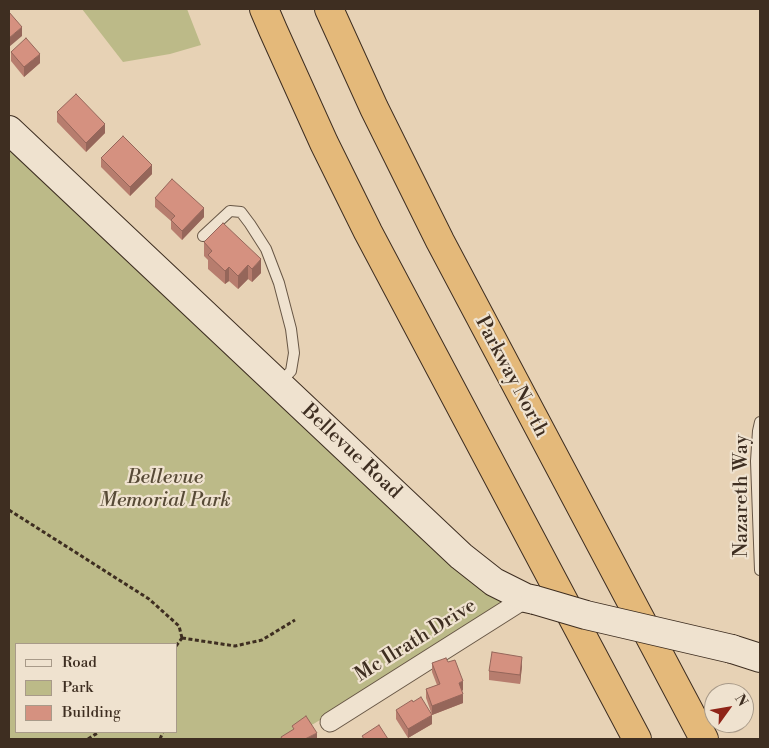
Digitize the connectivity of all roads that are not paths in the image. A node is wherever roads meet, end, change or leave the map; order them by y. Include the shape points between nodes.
1 (264, 9) edge
2 (329, 9) edge
3 (9, 130) edge
4 (203, 236) dead end
5 (279, 384) junction
6 (760, 422) edge
7 (760, 570) edge
8 (530, 599) junction
9 (760, 658) edge
10 (330, 722) dead end
11 (637, 739) edge
12 (704, 739) edge

1 - 11 highway via 368,232
2 - 12 highway, Parkway North via 440,241
3 - 5 street, Bellevue Road
4 - 5 lane via 230,212 241,212 266,249 279,282 294,354 291,371
5 - 8 street, Bellevue Road via 461,556 494,582
6 - 7 lane, Nazareth Way via 756,461
8 - 9 street, Bellevue Road, bridge
8 - 10 street, Mc Ilrath Drive

